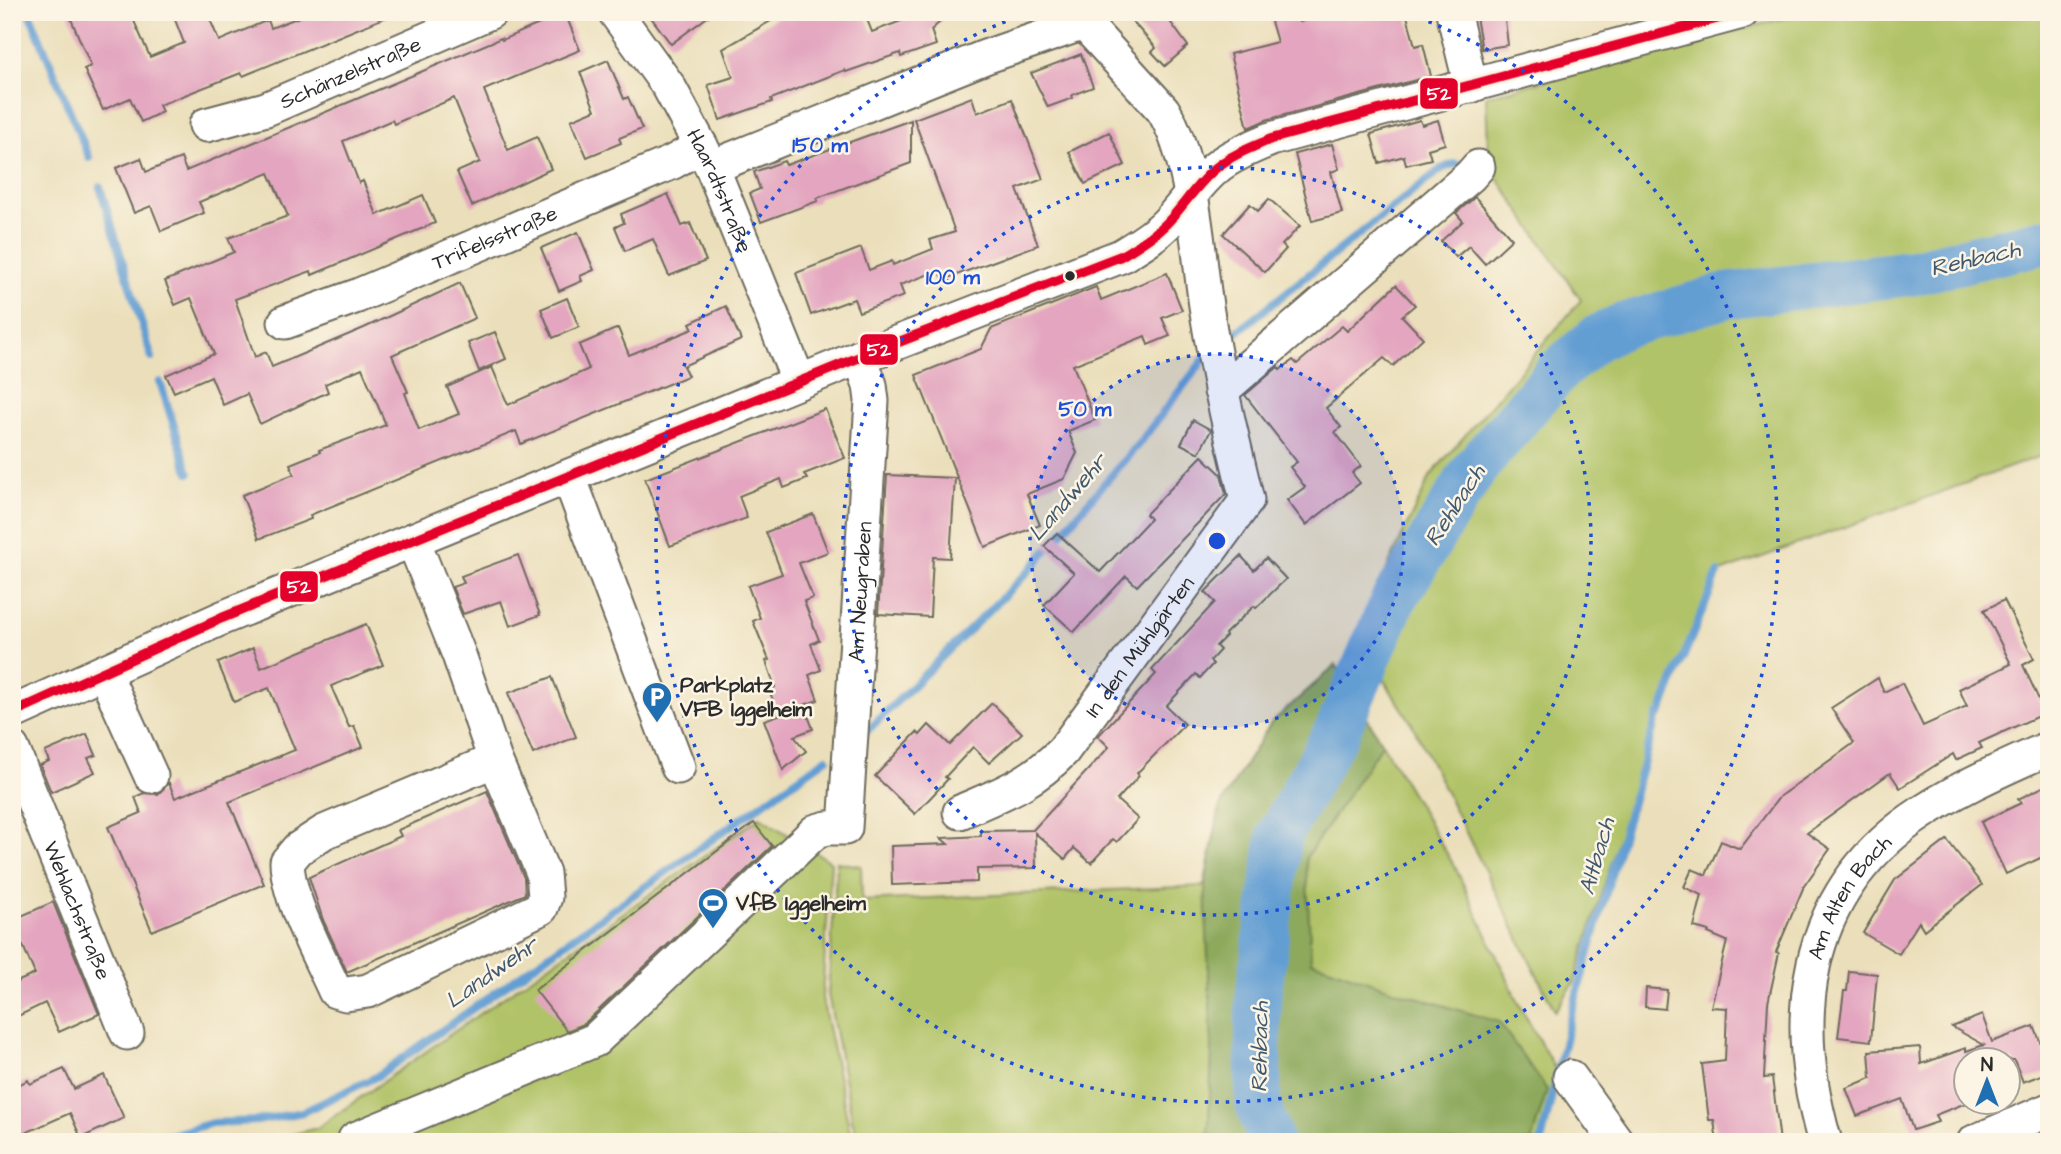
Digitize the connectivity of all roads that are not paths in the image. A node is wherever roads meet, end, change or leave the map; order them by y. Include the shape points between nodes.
1 (490, 12) edge
2 (615, 12) edge
3 (1453, 12) edge
4 (1742, 12) edge
5 (1079, 18) edge
6 (1471, 86) junction
7 (206, 125) dead end
8 (707, 156) junction
9 (1478, 166) dead end
10 (1189, 196) junction
11 (285, 322) dead end
12 (860, 357) junction
13 (1216, 368) junction
14 (799, 382) junction
15 (569, 477) junction
16 (413, 540) junction
17 (104, 672) junction
18 (12, 713) edge
19 (12, 748) edge
20 (2049, 748) edge
21 (495, 760) junction
22 (678, 766) dead end
23 (151, 776) dead end
24 (960, 811) dead end
25 (127, 1033) dead end
26 (1570, 1077) dead end
27 (2049, 1110) edge
28 (355, 1139) dead end
29 (1617, 1142) edge
30 (1825, 1142) edge
31 (1974, 1142) edge

1 - 7 street, Schänzelstraße via 267,109
2 - 8 street, Haardtstraße via 669,87
3 - 6 street
4 - 6 street
5 - 8 street, Trifelsstraße via 985,57
5 - 10 street, In den Mühlgärten via 1168,118 1180,146
6 - 10 street via 1271,139 1219,164
8 - 11 street, Trifelsstraße via 673,162
8 - 14 street, Haardtstraße
9 - 13 street
10 - 12 street via 1147,241 1121,256
10 - 13 street, In den Mühlgärten
12 - 14 street
12 - 28 street, Am Neugraben via 872,401 845,828 816,831 595,1040
13 - 24 street, In den Mühlgärten via 1247,500 1063,751 1027,782
14 - 15 street
15 - 16 street
15 - 22 street
16 - 17 street
16 - 21 street
17 - 18 street
17 - 23 street
19 - 25 street, Wehlachstraße
20 - 30 street, Am Alten Bach via 1910,820 1882,844 1835,905 1820,935 1808,999 1808,1062
21 - 21 street via 543,873 541,908 368,991 335,991 287,878 287,862 324,832
26 - 29 street
27 - 31 street

